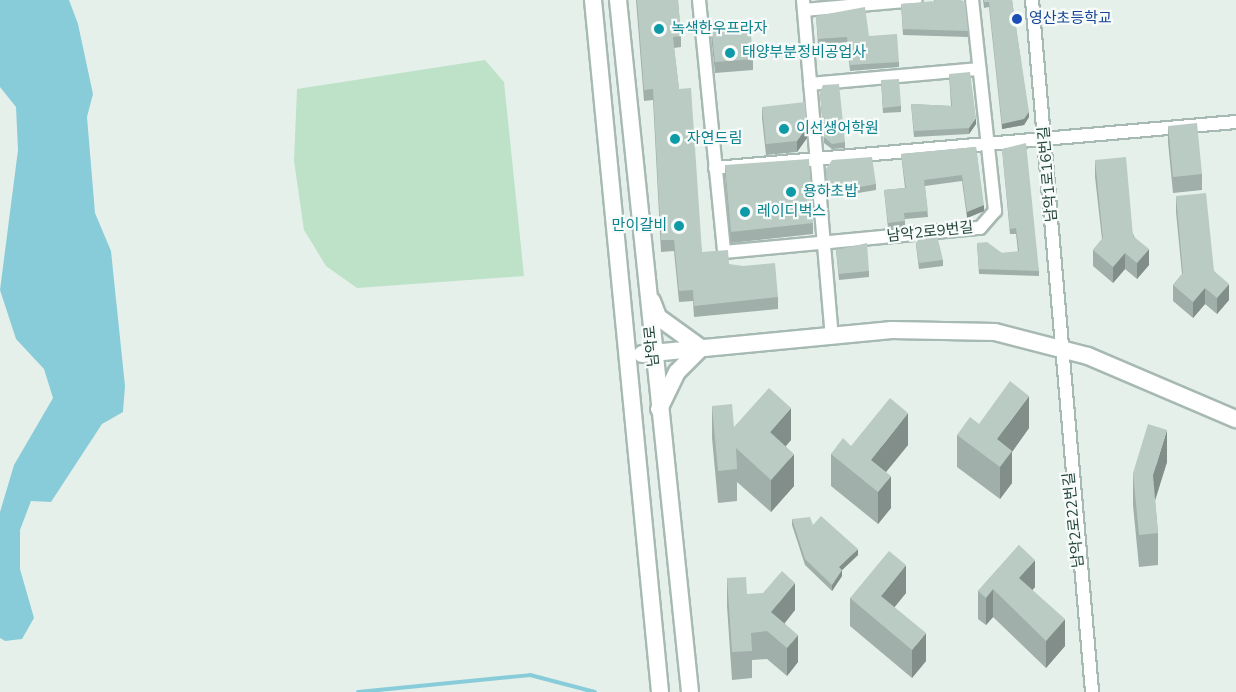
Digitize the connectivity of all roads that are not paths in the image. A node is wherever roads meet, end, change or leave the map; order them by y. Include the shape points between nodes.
1 (592, 0) edge
2 (618, 0) edge
3 (699, 0) edge
4 (916, 0) edge
5 (972, 0) edge
6 (1032, 0) edge
7 (803, 5) edge
8 (979, 69) junction
9 (810, 84) junction
10 (1236, 122) edge
11 (1046, 140) junction
12 (985, 141) junction
13 (817, 156) junction
14 (715, 168) junction
15 (824, 242) junction
16 (645, 285) junction
17 (832, 335) junction
18 (1063, 347) junction
19 (701, 348) junction
20 (652, 352) junction
21 (627, 356) junction
22 (658, 410) junction
23 (1236, 418) edge
24 (660, 689) edge
25 (690, 692) edge
26 (1092, 692) edge

1 - 21 street, 남악로
2 - 16 street, 남악로
3 - 14 street, 남악2로9번길
4 - 7 street
5 - 8 street, 남악2로9번길
6 - 11 street, 남악1로16번길
7 - 9 street
8 - 9 street
8 - 12 street, 남악2로9번길
9 - 13 street
10 - 11 street
11 - 12 street
11 - 18 street, 남악1로16번길
12 - 13 street
12 - 15 street, 남악2로9번길 via 994,211 980,228
13 - 14 street
13 - 15 street
14 - 15 street, 남악2로9번길 via 724,252
15 - 17 street
16 - 19 street via 658,317
16 - 20 street, 남악로
17 - 18 street via 963,330
17 - 19 street
18 - 23 street
18 - 26 street, 남악2로22번길 via 1069,466
19 - 20 street
19 - 22 street via 677,372
20 - 21 street
20 - 22 street, 남악로
21 - 24 street, 남악로
22 - 25 street, 남악로

